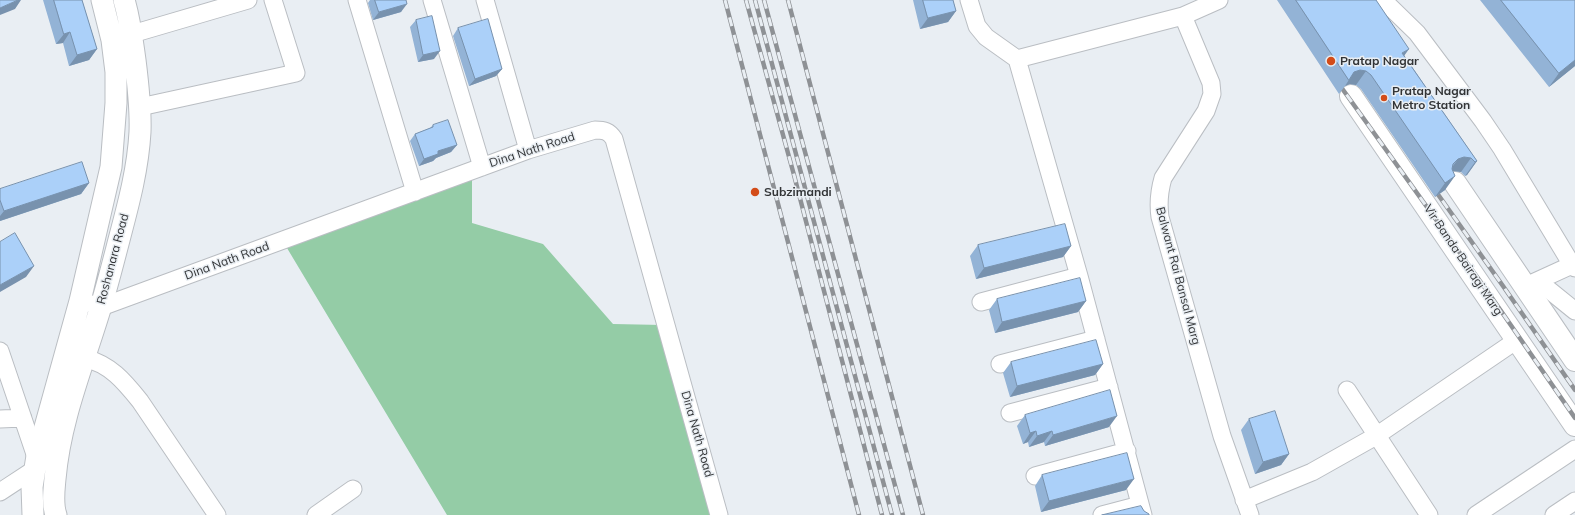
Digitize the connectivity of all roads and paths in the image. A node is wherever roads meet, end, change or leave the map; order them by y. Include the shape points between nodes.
1 (102, 0) edge
2 (124, 0) edge
3 (248, 0) edge
4 (273, 0) edge
5 (357, 0) edge
6 (432, 0) edge
7 (485, 0) edge
8 (969, 0) edge
9 (1219, 0) edge
10 (1384, 0) edge
11 (1183, 16) junction
12 (132, 34) junction
13 (1017, 59) junction
14 (1351, 96) dead end
15 (140, 107) junction
16 (528, 150) junction
17 (482, 167) junction
18 (1455, 183) edge
19 (415, 192) junction
20 (1574, 267) edge
21 (1079, 276) junction
22 (1532, 284) junction
23 (80, 301) junction
24 (981, 302) dead end
25 (101, 307) junction
26 (1575, 311) edge
27 (1096, 339) junction
28 (1517, 340) junction
29 (0, 351) edge
30 (84, 358) junction
31 (1575, 360) edge
32 (1000, 364) dead end
33 (1108, 387) junction
34 (1347, 390) dead end
35 (1010, 413) dead end
36 (23, 418) junction
37 (0, 419) edge
38 (1575, 425) edge
39 (1376, 436) junction
40 (1575, 449) edge
41 (1127, 452) junction
42 (36, 465) junction
43 (1035, 476) dead end
44 (353, 489) dead end
45 (0, 492) edge
46 (1575, 501) edge
47 (1247, 507) edge
48 (1142, 510) edge
49 (33, 515) edge
50 (56, 515) edge
51 (217, 515) edge
52 (316, 515) edge
53 (719, 515) edge
54 (1102, 515) edge
55 (1429, 515) edge
56 (1476, 515) edge
57 (1554, 515) edge

1 - 23 street, Roshanara Road via 112,40 116,72 114,140 111,167
2 - 12 street, Roshanara Road
3 - 12 street
4 - 15 street via 296,73
5 - 19 street
6 - 17 street
7 - 16 street
8 - 13 street via 977,26 986,37
9 - 11 street
10 - 20 street via 1417,33 1483,121
11 - 13 street
11 - 47 street, Balwant Rai Bansal Marg via 1211,83 1212,94 1206,111 1163,178 1158,203 1222,436
12 - 15 street, Roshanara Road
13 - 21 street
14 - 28 main road, Vir Banda Bairagi Marg
15 - 25 street, Roshanara Road via 138,160 133,186
16 - 17 street, Dina Nath Road
16 - 53 street, Dina Nath Road via 595,130 610,133 614,139
17 - 19 street, Dina Nath Road
18 - 22 main road
19 - 25 street, Dina Nath Road
20 - 22 street
21 - 24 street
21 - 27 street
22 - 26 street
22 - 31 main road
23 - 25 street
23 - 42 street, Roshanara Road
25 - 30 street, Roshanara Road
27 - 32 street
27 - 33 street
28 - 38 main road, Vir Banda Bairagi Marg
28 - 39 street
29 - 36 street
30 - 50 street, Roshanara Road via 61,436 56,463
30 - 51 street via 96,361 127,384
33 - 35 street
33 - 41 street
34 - 39 street
36 - 37 street
36 - 42 street
39 - 47 street
39 - 55 street
40 - 56 street
41 - 43 street
41 - 48 street
42 - 45 street
42 - 49 street, Roshanara Road via 32,487
44 - 52 street
46 - 57 street
48 - 54 street

